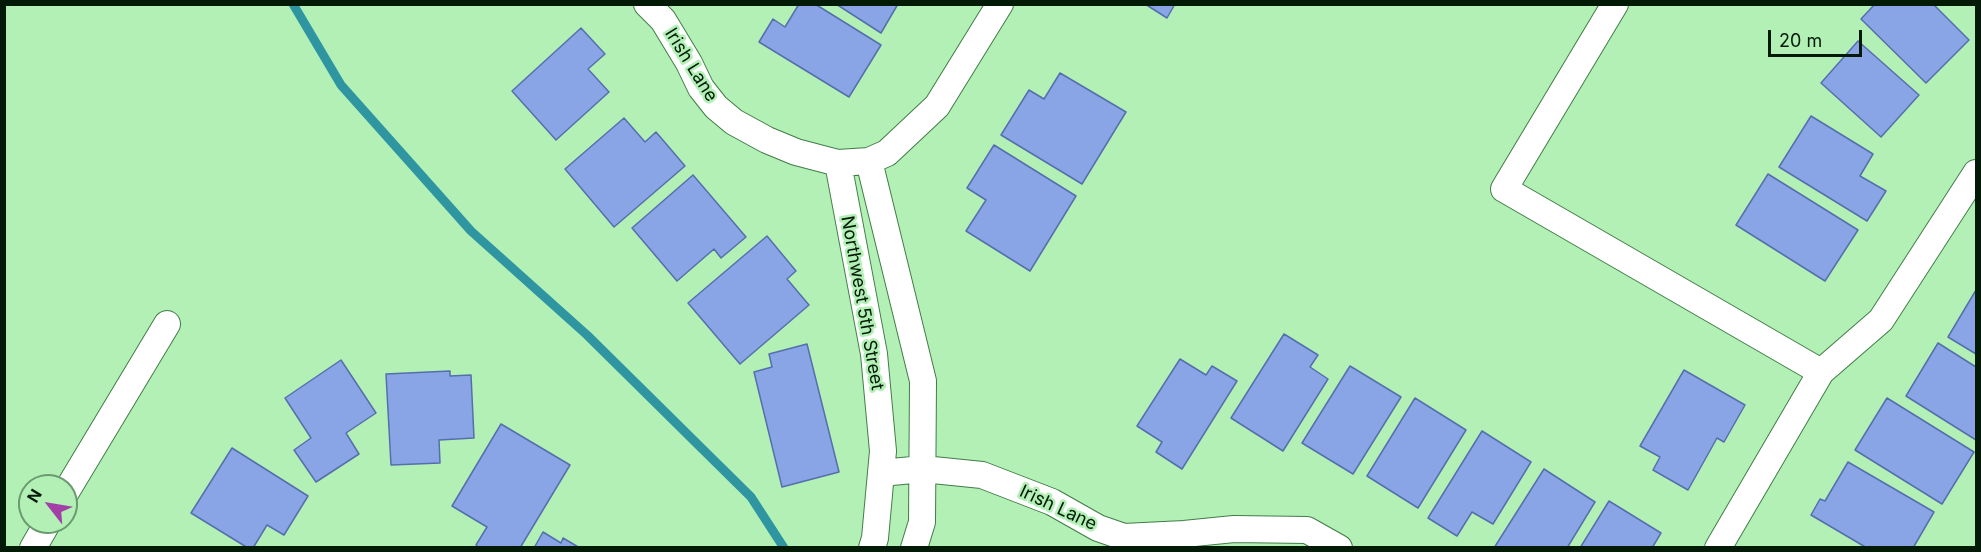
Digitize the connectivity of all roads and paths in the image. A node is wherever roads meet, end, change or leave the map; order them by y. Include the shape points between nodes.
1 (647, 4) edge
2 (1000, 4) edge
3 (1616, 4) edge
4 (869, 161) junction
5 (838, 163) junction
6 (1977, 173) edge
7 (167, 324) dead end
8 (1821, 372) junction
9 (922, 469) junction
10 (882, 473) junction
11 (77, 474) edge
12 (41, 534) edge
13 (1253, 538) edge
14 (33, 548) edge
15 (872, 548) edge
16 (914, 548) edge
17 (1339, 548) edge
18 (1718, 548) edge

1 - 5 street, Irish Lane via 663,20 701,88 734,122 766,141
2 - 4 street via 938,106 887,153
3 - 8 street via 1504,189
4 - 5 street
4 - 9 street, Northwest 5th Street via 923,381
5 - 10 street, Northwest 5th Street via 874,354
6 - 8 street via 1881,320
7 - 11 street
8 - 18 street
9 - 10 street, Irish Lane
9 - 13 street, Irish Lane via 982,475 1052,502 1098,528 1124,537
9 - 16 street, Northwest 5th Street via 922,522
10 - 15 street, Northwest 5th Street
12 - 14 street
13 - 17 street, Irish Lane via 1306,530

